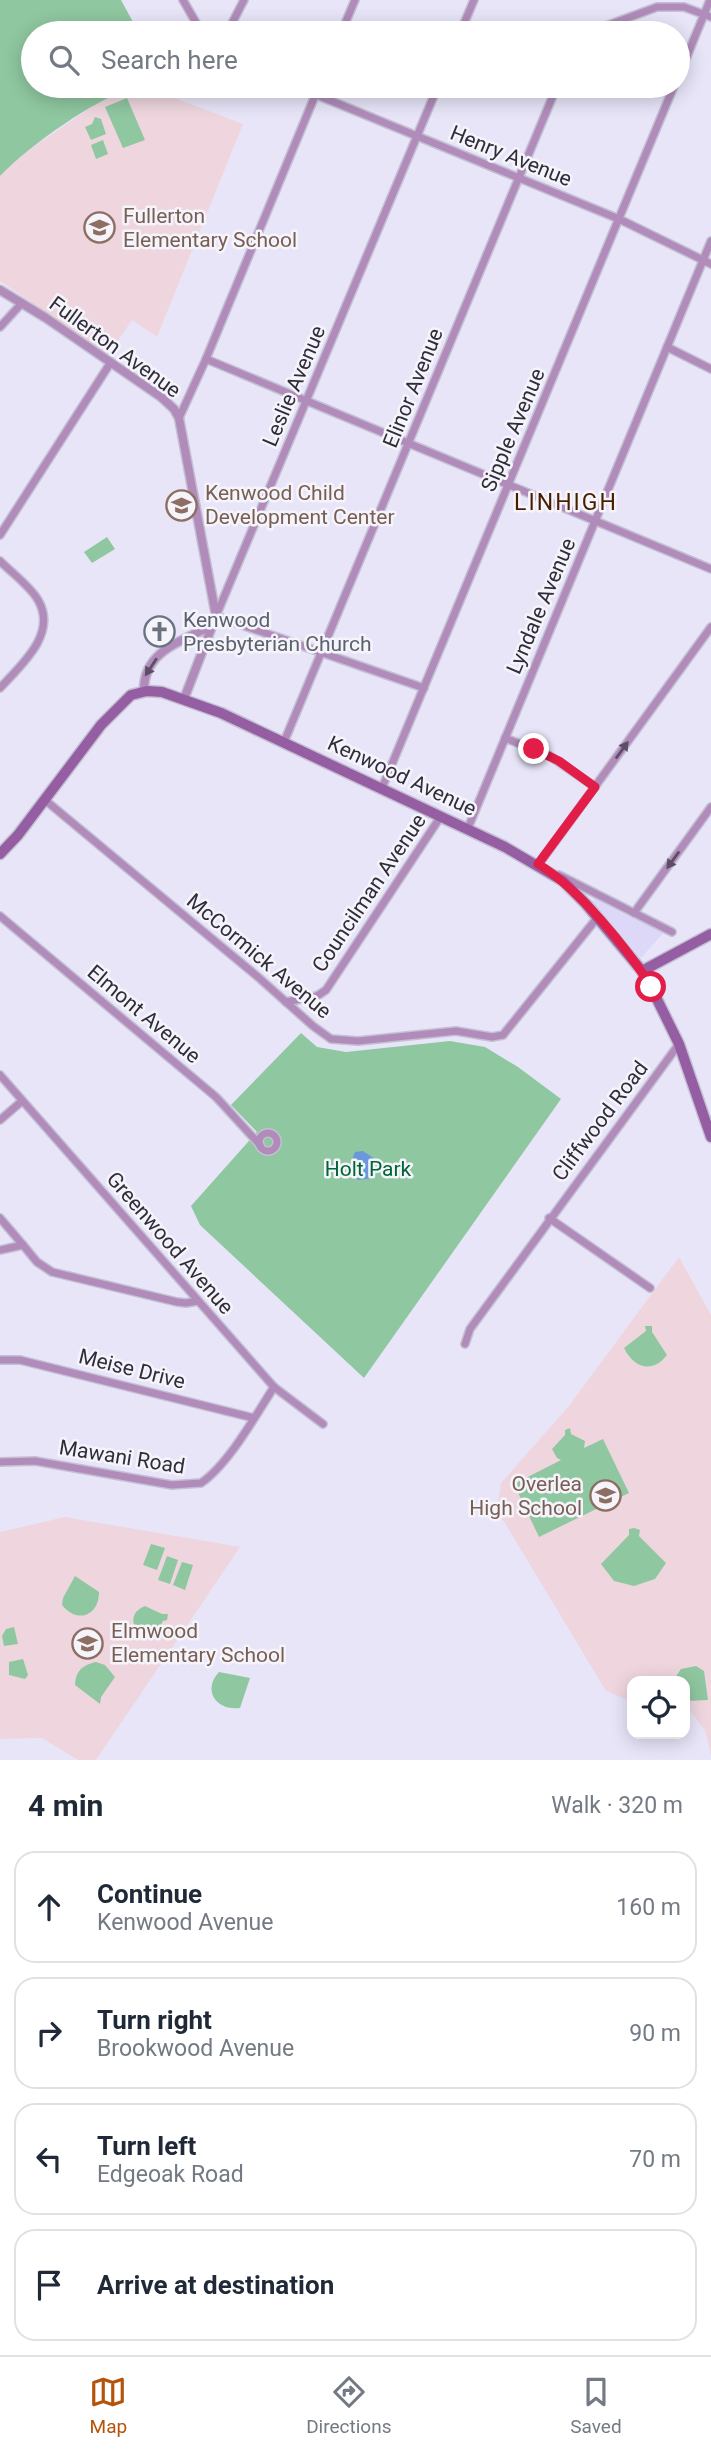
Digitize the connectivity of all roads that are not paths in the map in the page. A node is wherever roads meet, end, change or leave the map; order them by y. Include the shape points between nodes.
1 (183, 0) edge
2 (244, 0) edge
3 (355, 0) edge
4 (474, 0) edge
5 (710, 0) edge
6 (707, 16) edge
7 (195, 21) edge
8 (233, 21) edge
9 (346, 21) edge
10 (465, 21) edge
11 (619, 21) edge
12 (690, 52) edge
13 (314, 98) edge
14 (326, 98) edge
15 (433, 98) edge
16 (552, 98) edge
17 (669, 98) edge
18 (417, 136) junction
19 (519, 178) junction
20 (619, 219) junction
21 (711, 242) edge
22 (707, 262) edge
23 (0, 290) edge
24 (22, 303) junction
25 (0, 327) edge
26 (667, 347) junction
27 (206, 359) junction
28 (111, 362) junction
29 (711, 369) edge
30 (307, 401) junction
31 (179, 418) junction
32 (410, 443) junction
33 (509, 485) junction
34 (595, 520) junction
35 (0, 535) edge
36 (0, 561) edge
37 (711, 569) edge
38 (216, 616) junction
39 (212, 626) junction
40 (711, 627) edge
41 (322, 653) junction
42 (0, 688) edge
43 (424, 688) junction
44 (144, 691) junction
45 (184, 699) junction
46 (505, 738) junction
47 (284, 742) junction
48 (595, 787) junction
49 (382, 788) junction
50 (45, 800) junction
51 (711, 807) edge
52 (441, 816) junction
53 (468, 828) junction
54 (0, 854) edge
55 (538, 864) junction
56 (551, 872) junction
57 (634, 913) junction
58 (0, 916) edge
59 (597, 918) junction
60 (672, 932) dead end
61 (711, 934) edge
62 (642, 971) junction
63 (286, 1002) junction
64 (679, 1044) junction
65 (0, 1075) edge
66 (22, 1101) junction
67 (701, 1106) junction
68 (0, 1120) edge
69 (711, 1126) edge
70 (711, 1137) edge
71 (260, 1145) dead end
72 (0, 1218) edge
73 (550, 1219) junction
74 (23, 1245) junction
75 (0, 1250) edge
76 (649, 1288) dead end
77 (198, 1301) junction
78 (465, 1344) dead end
79 (0, 1360) edge
80 (274, 1387) junction
81 (254, 1418) junction
82 (323, 1424) dead end
83 (0, 1462) edge

1 - 7 street
2 - 8 street
3 - 9 street
4 - 10 street
5 - 6 street
6 - 11 street via 684,7 657,7
6 - 12 street
13 - 27 street
14 - 18 street, Henry Avenue
15 - 18 street, Leslie Avenue
16 - 19 street, Elinor Avenue
17 - 20 street, Sipple Avenue
18 - 19 street, Henry Avenue
18 - 30 street, Leslie Avenue
19 - 20 street, Henry Avenue
19 - 32 street, Elinor Avenue
20 - 22 street, Henry Avenue
20 - 33 street, Sipple Avenue
21 - 22 street, Lyndale Avenue
22 - 26 street, Lyndale Avenue
23 - 24 street, Fullerton Avenue
24 - 25 street
24 - 28 street, Fullerton Avenue
26 - 29 street
26 - 34 street, Lyndale Avenue
27 - 30 street
27 - 31 street
28 - 31 street, Fullerton Avenue via 168,402
28 - 35 street
30 - 32 street
30 - 38 street, Leslie Avenue
31 - 38 street, Fullerton Avenue
32 - 33 street
32 - 41 street, Elinor Avenue
33 - 34 street
33 - 43 street, Sipple Avenue
34 - 37 street
34 - 46 street, Lyndale Avenue
36 - 42 street via 37,599 44,621 40,640
38 - 39 street, Leslie Avenue
38 - 41 street
39 -> 44 street via 165,649 144,678
39 - 45 street, Leslie Avenue
48 -> 40 street
41 - 43 street
41 - 47 street, Elinor Avenue
43 - 49 street, Sipple Avenue
44 - 45 main road, Kenwood Avenue
44 - 50 main road via 131,695 111,713
45 - 47 main road, Kenwood Avenue
46 - 48 street via 550,756
46 - 53 street, Lyndale Avenue
47 - 49 main road, Kenwood Avenue
48 - 55 street
49 - 52 main road, Kenwood Avenue
50 - 54 main road
50 - 63 street, McCormick Avenue
51 -> 57 street
52 - 53 main road, Kenwood Avenue
52 - 63 street, Councilman Avenue via 326,990
53 - 55 main road, Kenwood Avenue
55 - 56 main road, Kenwood Avenue
56 - 57 street
56 - 59 main road, Kenwood Avenue
57 - 60 street
58 - 71 street, Elmont Avenue via 216,1097
59 - 62 main road, Kenwood Avenue
59 - 63 street, McCormick Avenue via 499,1037 456,1031 337,1040
61 - 62 main road
62 - 64 main road, Kenwood Avenue
64 - 67 main road, Kenwood Avenue
64 - 73 street, Cliffwood Road
65 - 66 street, Greenwood Avenue
66 - 68 street
66 - 77 street, Greenwood Avenue
67 - 69 street
67 - 70 main road, Kenwood Avenue
72 - 74 street
73 - 76 street
73 - 78 street, Cliffwood Road via 470,1329
74 - 75 street
74 - 77 street via 52,1272 177,1302
77 - 80 street, Greenwood Avenue
79 - 81 street, Meise Drive via 47,1366
80 - 81 street, Mawani Road
80 - 82 street, Greenwood Avenue
81 - 83 street, Mawani Road via 218,1468 197,1484 172,1485 35,1461

